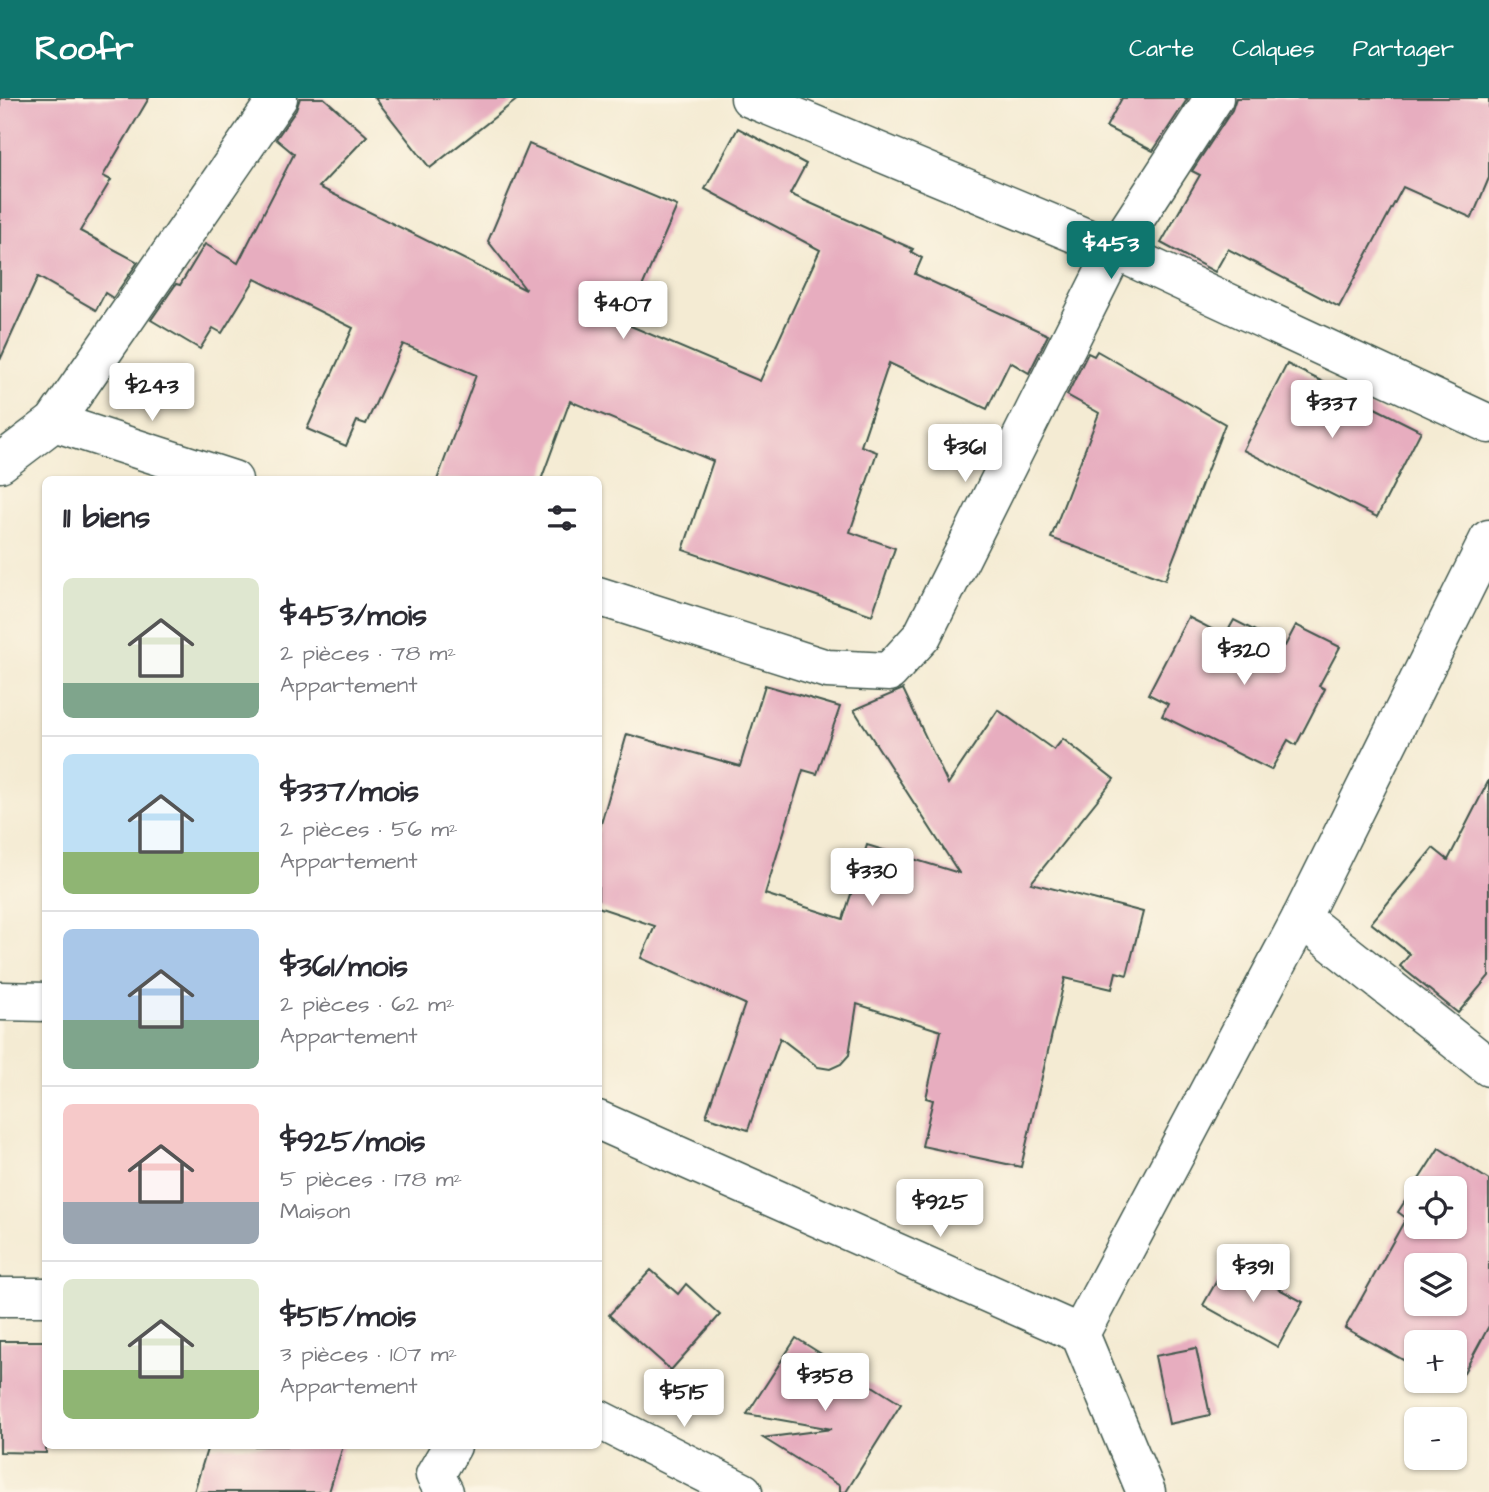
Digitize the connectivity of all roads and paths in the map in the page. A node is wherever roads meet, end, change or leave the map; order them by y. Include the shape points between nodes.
1 (278, 98) edge
2 (750, 98) edge
3 (1214, 98) edge
4 (1115, 250) junction
5 (54, 422) junction
6 (1489, 424) edge
7 (0, 463) edge
8 (221, 476) edge
9 (1489, 539) edge
10 (602, 597) edge
11 (1301, 918) junction
12 (0, 1001) edge
13 (42, 1002) edge
14 (1489, 1067) edge
15 (602, 1122) edge
16 (0, 1297) edge
17 (42, 1297) edge
18 (1080, 1334) junction
19 (602, 1421) edge
20 (743, 1492) edge
21 (1146, 1492) edge

1 - 5 street
2 - 4 street
3 - 4 street
4 - 6 street
4 - 10 street via 922,636 889,672 827,669
5 - 7 street
5 - 8 street
9 - 11 street
11 - 14 street
11 - 18 street
12 - 13 street
15 - 18 street
16 - 17 street
18 - 21 street
19 - 20 street

